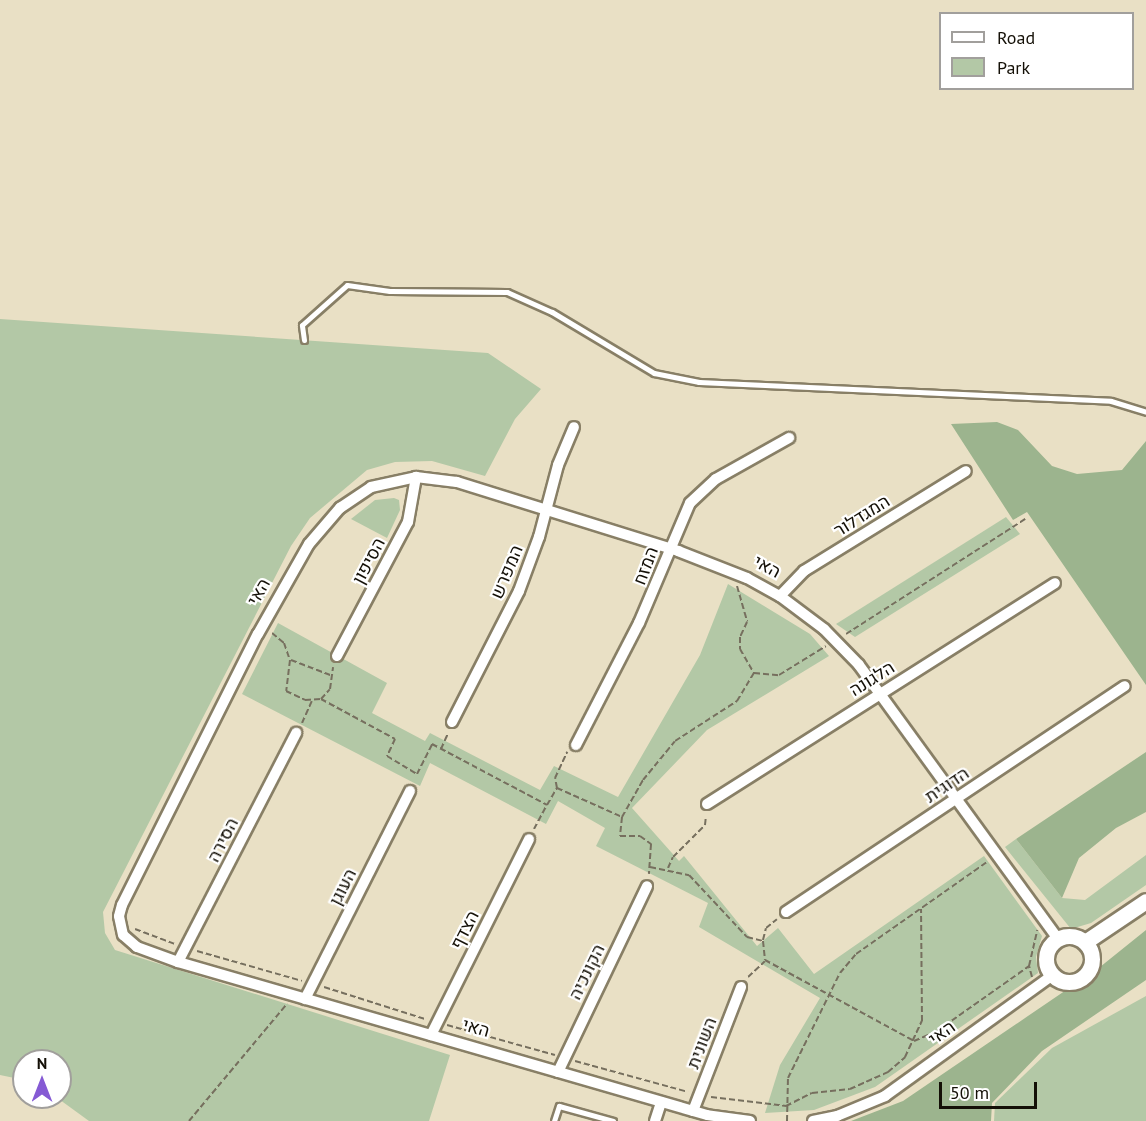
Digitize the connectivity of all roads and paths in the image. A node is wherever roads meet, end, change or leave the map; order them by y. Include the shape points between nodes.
1 (304, 340) dead end
2 (1146, 412) edge
3 (574, 427) dead end
4 (789, 438) dead end
5 (966, 471) dead end
6 (416, 477) junction
7 (546, 509) junction
8 (1025, 519) dead end
9 (670, 548) junction
10 (733, 572) junction
11 (1055, 583) dead end
12 (780, 596) junction
13 (262, 628) junction
14 (836, 640) junction
15 (337, 656) joint
16 (290, 660) junction
17 (754, 673) junction
18 (330, 675) junction
19 (1125, 686) dead end
20 (880, 694) junction
21 (321, 699) junction
22 (312, 701) junction
23 (452, 722) joint
24 (297, 733) joint
25 (576, 745) joint
26 (441, 749) junction
27 (557, 788) junction
28 (410, 791) dead end
29 (956, 799) junction
30 (706, 804) joint
31 (547, 805) junction
32 (622, 817) junction
33 (529, 839) joint
34 (997, 855) junction
35 (650, 867) junction
36 (668, 869) junction
37 (647, 886) joint
38 (1146, 902) edge
39 (921, 909) junction
40 (786, 912) joint
41 (1045, 921) junction
42 (1058, 939) junction
43 (763, 941) junction
44 (1085, 942) junction
45 (765, 960) junction
46 (178, 962) junction
47 (1029, 966) junction
48 (1053, 975) junction
49 (741, 987) joint
50 (1036, 988) junction
51 (830, 992) junction
52 (300, 997) junction
53 (430, 1035) junction
54 (914, 1041) junction
55 (558, 1072) junction
56 (661, 1102) junction
57 (786, 1106) junction
58 (693, 1111) junction
59 (189, 1121) edge
60 (554, 1121) edge
61 (613, 1121) edge
62 (655, 1121) edge
63 (750, 1121) edge
64 (787, 1121) edge
65 (813, 1121) edge

1 - 2 lane via 302,325 347,285 390,291 507,291 552,312 654,373 688,380 1111,401
3 - 7 street, המפרש
4 - 9 street, המזח via 701,490 680,520
5 - 12 street, המגדלור via 804,571
6 - 7 street, האי via 457,482
6 - 13 street, האי via 371,487 340,508 309,544
6 - 15 street, הסיפון via 408,522
7 - 9 street, האי
7 - 23 street, המפרש via 519,591
8 - 14 path
9 - 10 street, האי
9 - 25 street, המזח via 639,623
10 - 12 street, האי
10 - 17 path via 747,622 740,637 740,649
11 - 20 street, הלגונה
12 - 14 street, האי
13 - 16 path via 279,637
13 - 46 street, האי via 119,916 129,941
14 - 17 path via 779,675
14 - 20 street, האי
15 - 18 path
16 - 18 path
16 - 22 path via 286,691 295,698
17 - 32 path via 737,701 675,741 643,780
18 - 21 path via 330,688
19 - 29 street, הדוגית
20 - 29 street, האי
20 - 30 street, הלגונה
21 - 22 path
21 - 26 path via 396,739 387,756 417,774 432,744
22 - 24 path
23 - 26 path
24 - 46 street, הסירה
25 - 27 path via 568,750 555,778
26 - 31 path
27 - 31 path
27 - 32 path
28 - 52 street, העוגן
29 - 34 street, האי
29 - 40 street, הדוגית
30 - 36 path via 705,825 673,857
31 - 33 path
32 - 35 path via 620,836 640,836 651,844
33 - 53 street, הצדף
34 - 39 path
34 - 41 street, האי
35 - 36 path
35 - 37 path
36 - 43 path via 689,875 747,937
37 - 55 street, הקונכיה
38 - 44 street
39 - 51 path via 856,954
39 - 54 path via 924,1002
40 - 43 path via 766,928
41 - 42 street, האי
41 - 47 path via 1032,945
42 - 44 street via 1073,936
42 - 48 street via 1047,953 1047,967
43 - 45 path
44 - 48 street via 1092,955 1085,976 1071,982
45 - 49 path
45 - 51 path
46 - 52 street, האי
47 - 50 path
47 - 54 path via 937,1031
48 - 50 street, האי
49 - 58 street, השונית
50 - 65 street, האי via 885,1096 837,1116
51 - 54 path
51 - 57 path via 788,1078
52 - 53 street, האי
52 - 59 path
53 - 55 street, האי
54 - 57 path via 905,1057 888,1072 850,1089 812,1093
55 - 56 street, האי
56 - 58 street, האי
56 - 62 street
57 - 64 path
58 - 63 street, האי
60 - 61 lane via 559,1106

